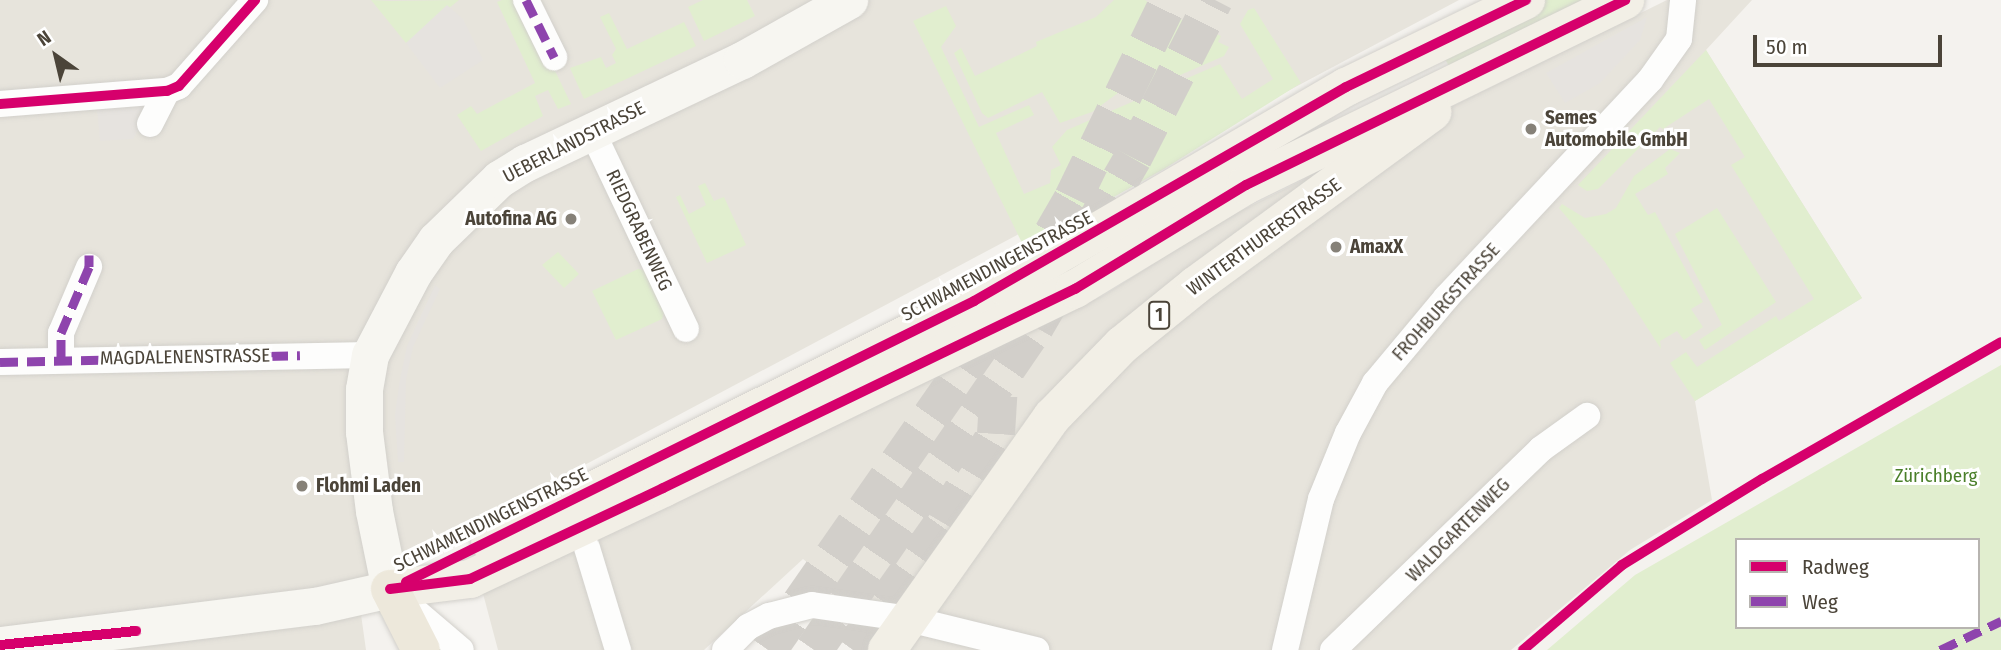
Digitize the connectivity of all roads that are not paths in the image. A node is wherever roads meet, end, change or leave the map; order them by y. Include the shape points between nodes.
1 (255, 0) edge
2 (526, 0) edge
3 (1526, 0) edge
4 (1625, 0) edge
5 (1683, 0) edge
6 (836, 7) edge
7 (1413, 51) junction
8 (554, 57) dead end
9 (167, 91) junction
10 (1439, 93) junction
11 (0, 104) edge
12 (150, 124) dead end
13 (592, 131) junction
14 (89, 267) dead end
15 (686, 329) dead end
16 (370, 355) junction
17 (61, 358) junction
18 (0, 362) edge
19 (1587, 416) dead end
20 (587, 548) dead end
21 (390, 589) junction
22 (909, 619) junction
23 (0, 645) edge
24 (401, 650) edge
25 (421, 650) edge
26 (461, 650) edge
27 (618, 650) edge
28 (725, 650) edge
29 (887, 650) edge
30 (1036, 650) edge
31 (1285, 650) edge
32 (1334, 650) edge

1 - 9 street via 190,76
2 - 8 street
3 - 7 main road, SCHWAMENDINGENSTRASSE
4 - 10 main road
5 - 31 street, FROHBURGSTRASSE via 1679,39 1650,80 1446,298 1375,383 1321,499
6 - 13 street, UEBERLANDSTRASSE via 742,60
7 - 10 main road via 1431,72
7 - 21 main road, SCHWAMENDINGENSTRASSE via 974,302
9 - 11 street
9 - 12 street
10 - 21 main road, SCHWAMENDINGENSTRASSE via 1246,185 1075,289 482,574
10 - 22 main road, WINTERTHURERSTRASSE / 1 via 1432,111 1417,127 1196,285 1122,345 1052,417
13 - 15 street, RIEDGRABENWEG
13 - 16 street, UEBERLANDSTRASSE via 525,163 468,206 413,273
14 - 17 street via 61,334
16 - 17 street, MAGDALENENSTRASSE
16 - 21 street, UEBERLANDSTRASSE via 364,432
17 - 18 street, MAGDALENENSTRASSE
19 - 32 street, WALDGARTENWEG via 1541,449
20 - 27 street
21 - 23 street, SCHWAMENDINGENSTRASSE via 315,606
21 - 24 main road, UEBERLANDSTRASSE
21 - 25 highway
21 - 26 street
22 - 28 street via 835,607 791,608 748,628
22 - 29 main road, WINTERTHURERSTRASSE / 1
22 - 30 street

